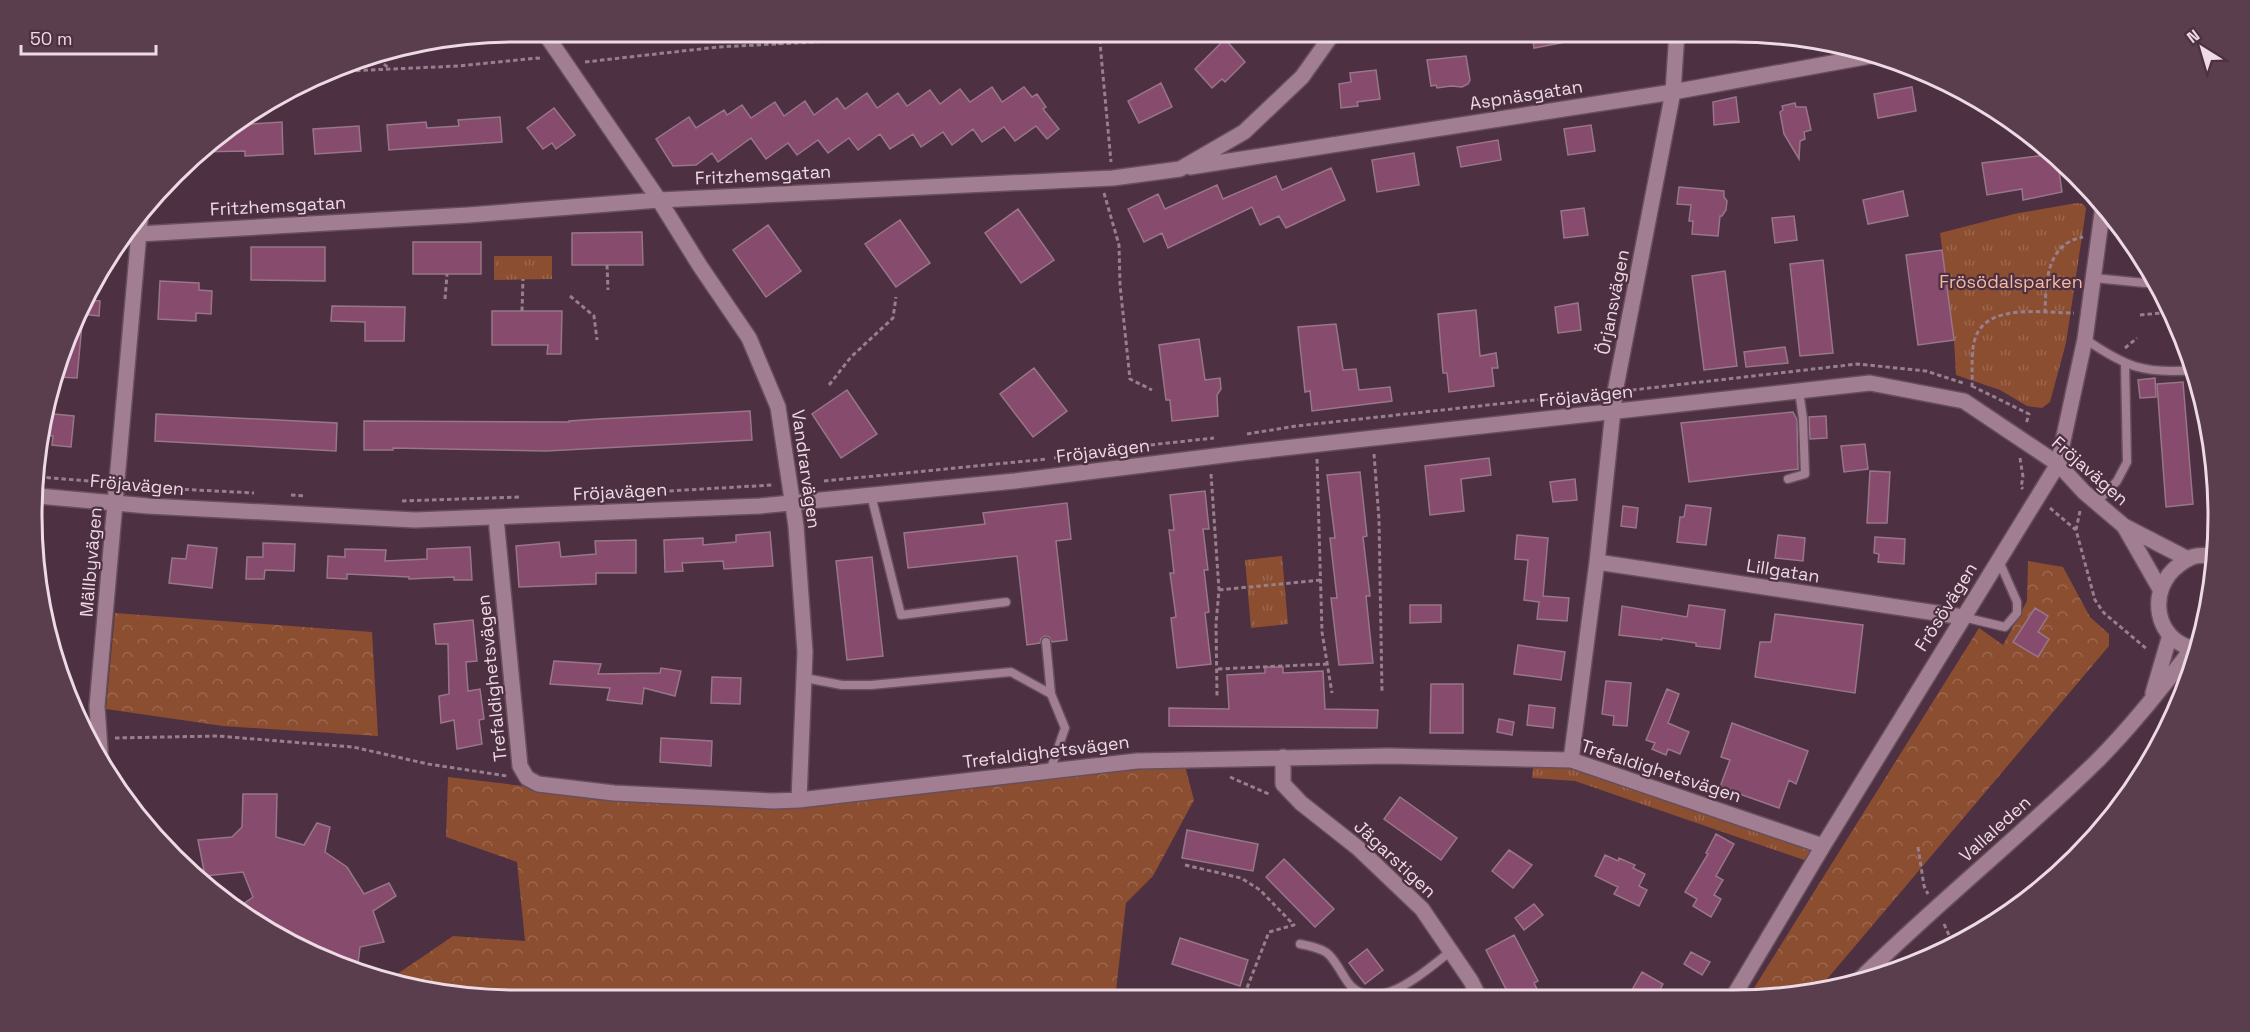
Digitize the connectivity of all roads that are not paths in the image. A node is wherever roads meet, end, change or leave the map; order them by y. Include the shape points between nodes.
1 (551, 42) edge
2 (1327, 42) edge
3 (1676, 42) edge
4 (1858, 58) edge
5 (1673, 92) junction
6 (1180, 169) junction
7 (659, 200) junction
8 (2102, 217) edge
9 (140, 227) edge
10 (139, 229) edge
11 (2094, 278) junction
12 (2145, 284) dead end
13 (2085, 339) junction
14 (2126, 363) junction
15 (2185, 371) edge
16 (1799, 391) junction
17 (1614, 412) junction
18 (2058, 464) junction
19 (1788, 479) dead end
20 (871, 495) junction
21 (43, 496) edge
22 (116, 502) junction
23 (793, 502) junction
24 (2097, 502) junction
25 (496, 518) junction
26 (2124, 526) junction
27 (2207, 549) edge
28 (2206, 556) edge
29 (2192, 557) junction
30 (1999, 560) junction
31 (1597, 562) junction
32 (2160, 589) junction
33 (1006, 602) dead end
34 (1963, 617) junction
35 (2170, 635) junction
36 (1046, 642) dead end
37 (2189, 647) edge
38 (2185, 660) edge
39 (805, 678) junction
40 (1050, 694) junction
41 (2150, 701) junction
42 (98, 739) edge
43 (1283, 757) junction
44 (1571, 760) junction
45 (1050, 771) junction
46 (799, 800) junction
47 (1822, 846) junction
48 (1300, 944) dead end
49 (1451, 951) junction
50 (1869, 970) edge
51 (1357, 990) edge
52 (1396, 990) edge
53 (1476, 990) edge
54 (1737, 990) edge

1 - 7 street, Vandrarvägen
2 - 6 street, Fritzhemsgatan via 1302,76 1244,132
3 - 5 street, Örjansvägen
4 - 5 street, Aspnäsgatan
5 - 6 street, Aspnäsgatan
5 - 17 street, Örjansvägen
6 - 7 street, Fritzhemsgatan via 1113,178
7 - 9 street, Fritzhemsgatan via 468,215
7 - 23 street, Vandrarvägen via 749,338 778,407
8 - 11 street, Frösövägen
10 - 22 street, Mällbyvägen
11 - 12 lane
11 - 13 street, Frösövägen
13 - 14 lane
13 - 18 street, Frösövägen
14 - 15 lane via 2145,370
14 - 24 lane via 2127,462 2117,481
16 - 17 street, Fröjavägen
16 - 18 street, Fröjavägen via 1870,383 1964,401
16 - 19 lane via 1805,474
17 - 20 street, Fröjavägen
17 - 31 street, Örjansvägen
18 - 24 street, Fröjavägen
18 - 30 street, Frösövägen
20 - 23 street, Fröjavägen
20 - 33 lane via 901,615
21 - 22 street, Fröjavägen
22 - 25 street, Fröjavägen via 360,519
22 - 42 street, Mällbyvägen via 97,706
23 - 25 street, Fröjavägen
23 - 39 street, Vandrarvägen
24 - 26 street, Fröjavägen
25 - 46 street, Trefaldighetsvägen via 519,766 526,778 538,784 614,793
26 - 29 street, Fröjavägen
26 - 32 street, Fröjavägen
27 - 29 street
28 - 29 street
29 - 32 street via 2169,572
30 - 34 street, Frösövägen
30 - 34 lane via 2017,602 2017,613 2005,627
31 - 34 street, Lillgatan
31 - 44 street, Örjansvägen
32 - 35 street via 2159,617
34 - 47 street, Frösövägen
35 - 37 street
35 - 41 street, Vallaleden
36 - 40 lane
38 - 41 street, Vallaleden
39 - 40 lane via 872,686 1011,672
39 - 46 street, Vandrarvägen
40 - 45 lane via 1065,728
41 - 50 street, Vallaleden via 2099,759
43 - 44 street, Trefaldighetsvägen
43 - 45 street, Trefaldighetsvägen via 1137,761
43 - 49 street, Jägarstigen via 1283,784 1422,909
44 - 47 street, Trefaldighetsvägen
45 - 46 street, Trefaldighetsvägen
47 - 54 street, Frösövägen
48 - 51 lane via 1328,952
49 - 52 lane
49 - 53 street, Jägarstigen

